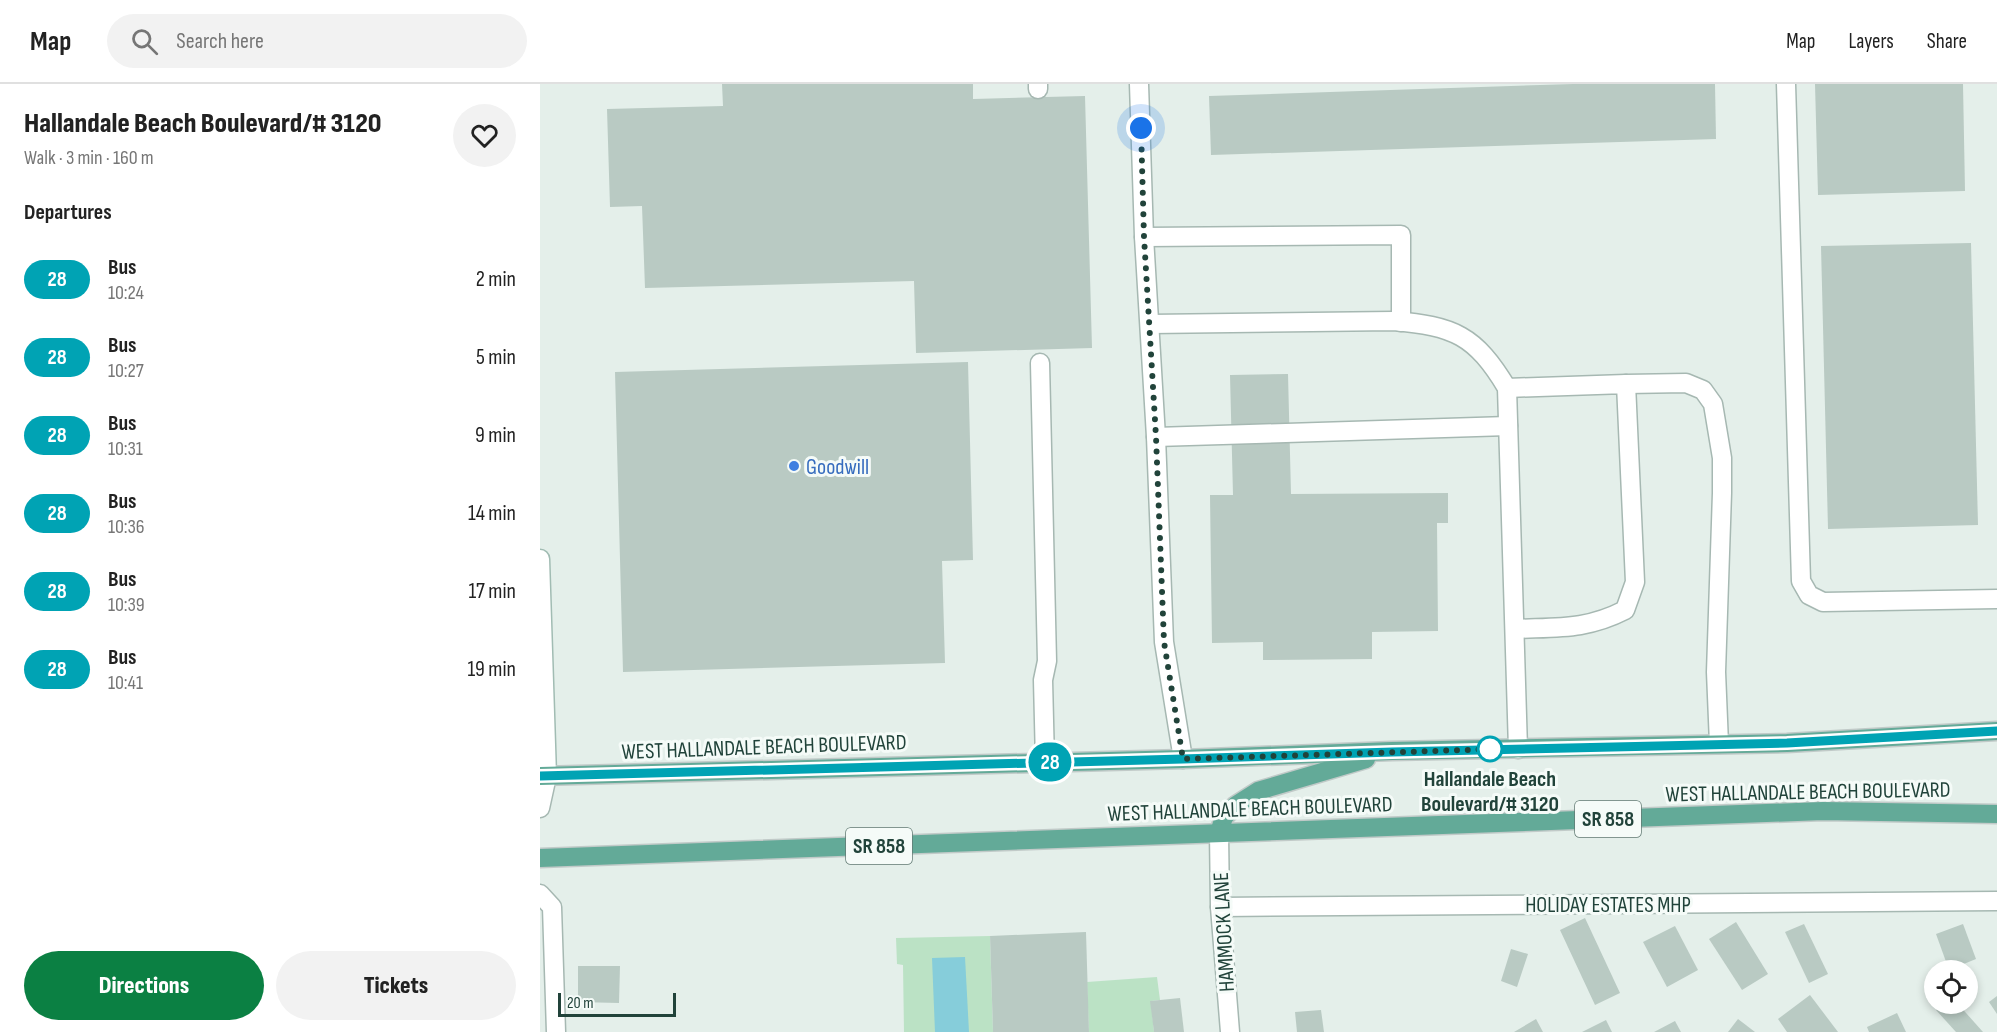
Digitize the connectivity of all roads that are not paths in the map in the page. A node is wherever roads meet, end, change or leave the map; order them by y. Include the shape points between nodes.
1 (1139, 84) edge
2 (1786, 84) edge
3 (1144, 237) junction
4 (1401, 322) junction
5 (1150, 324) junction
6 (1040, 363) dead end
7 (1626, 384) junction
8 (1507, 388) junction
9 (1508, 426) junction
10 (1156, 437) junction
11 (540, 560) edge
12 (1997, 599) edge
13 (1515, 629) junction
14 (1997, 730) edge
15 (1719, 744) junction
16 (1518, 749) junction
17 (1392, 752) junction
18 (1183, 759) junction
19 (1046, 762) junction
20 (544, 776) edge
21 (540, 808) edge
22 (1997, 814) edge
23 (1219, 833) junction
24 (540, 858) edge
25 (540, 894) edge
26 (1997, 901) edge
27 (1220, 907) junction
28 (556, 1032) edge
29 (1230, 1032) edge

1 - 3 street
2 - 12 street via 1802,580 1809,595 1823,602
3 - 4 street via 1401,235
3 - 5 street
4 - 5 street
4 - 8 street via 1426,324 1471,342 1491,362
5 - 10 street
6 - 19 street
7 - 8 street
7 - 13 street via 1635,582 1625,610 1583,626
7 - 15 street via 1686,383 1703,390 1713,404 1722,458 1716,672
8 - 9 street
9 - 10 street
9 - 13 street
10 - 18 street via 1164,642
11 - 20 street
13 - 16 street
14 - 15 main road, WEST HALLANDALE BEACH BOULEVARD
15 - 16 main road, WEST HALLANDALE BEACH BOULEVARD
16 - 17 main road, WEST HALLANDALE BEACH BOULEVARD
17 - 18 main road, WEST HALLANDALE BEACH BOULEVARD
17 - 23 main road via 1258,791 1224,817
18 - 19 main road, WEST HALLANDALE BEACH BOULEVARD
19 - 20 main road, WEST HALLANDALE BEACH BOULEVARD
20 - 21 street
22 - 23 main road, WEST HALLANDALE BEACH BOULEVARD / SR 858 via 1823,811
23 - 24 main road, WEST HALLANDALE BEACH BOULEVARD / SR 858
23 - 27 street, HAMMOCK LANE
25 - 28 street via 552,907
26 - 27 street, HOLIDAY ESTATES MHP
27 - 29 street, HAMMOCK LANE

